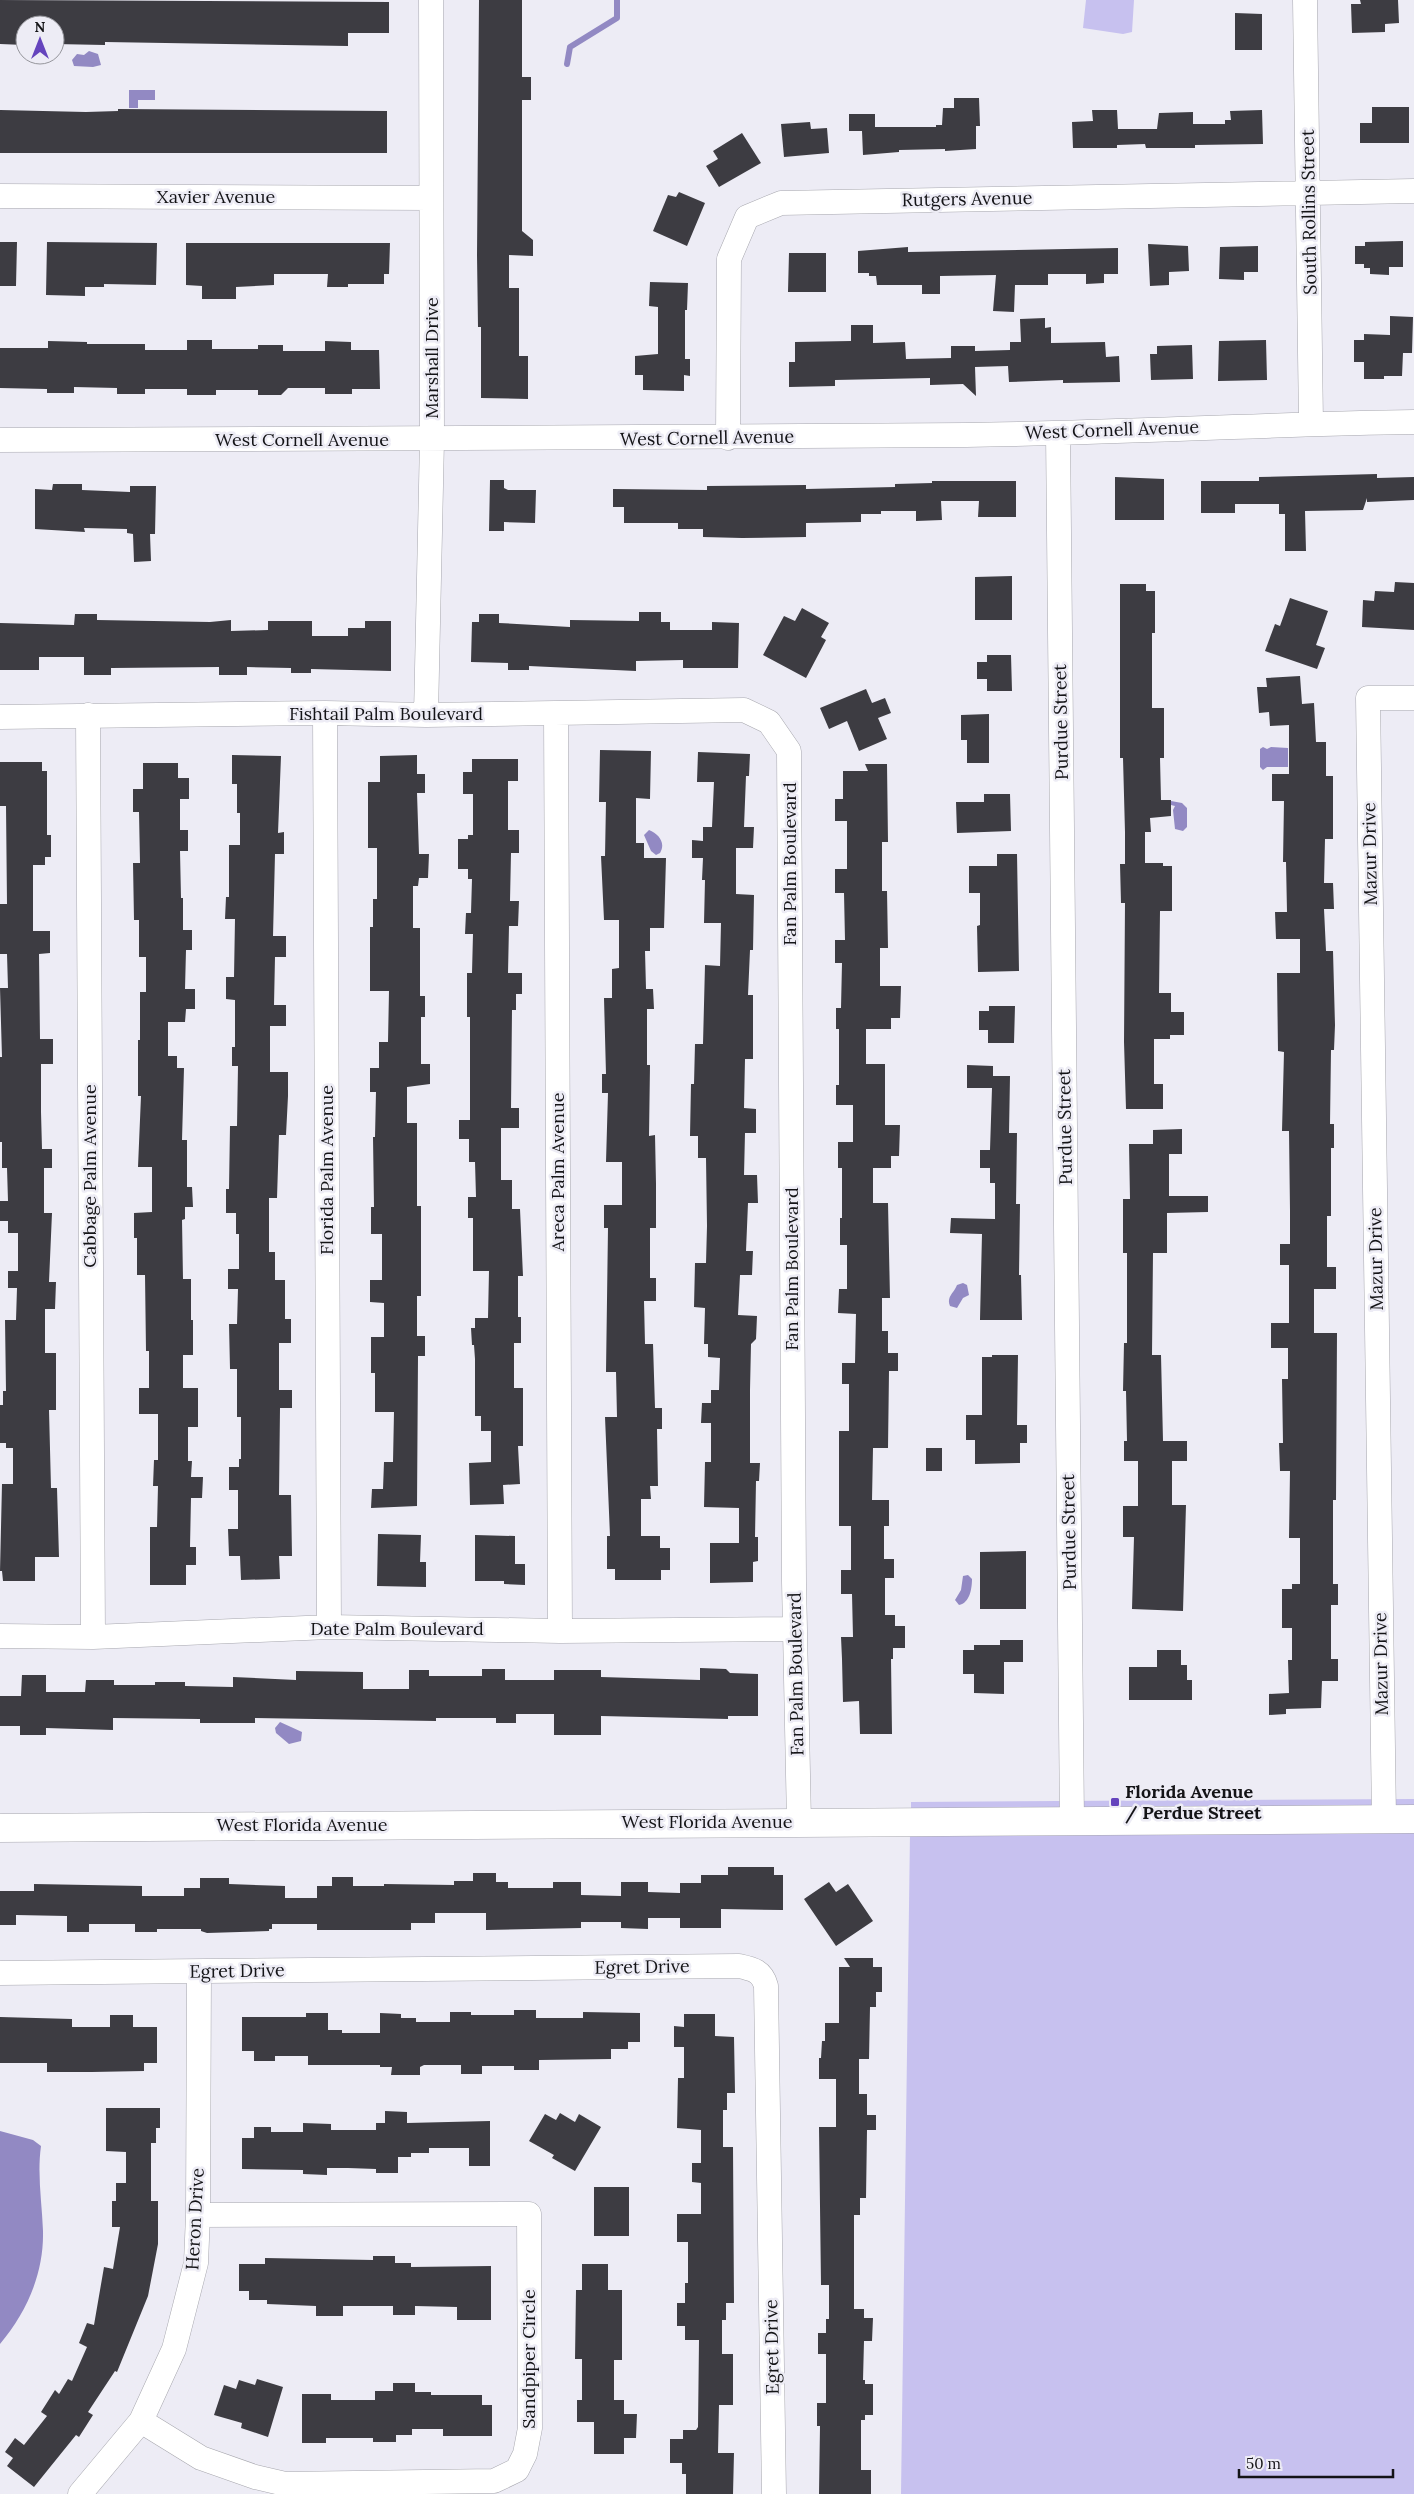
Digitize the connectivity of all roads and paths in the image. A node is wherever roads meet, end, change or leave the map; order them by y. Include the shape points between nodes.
1 (431, 0) edge
2 (1306, 0) edge
3 (1414, 191) edge
4 (1309, 192) junction
5 (0, 196) edge
6 (431, 198) junction
7 (1414, 422) edge
8 (1311, 423) junction
9 (1058, 433) junction
10 (728, 438) junction
11 (0, 440) edge
12 (432, 440) junction
13 (1414, 698) edge
14 (325, 713) junction
15 (556, 713) junction
16 (88, 715) junction
17 (426, 715) junction
18 (0, 718) edge
19 (769, 722) joint
20 (329, 1627) junction
21 (795, 1629) junction
22 (560, 1631) junction
23 (0, 1636) edge
24 (92, 1637) junction
25 (1384, 1819) junction
26 (1414, 1819) edge
27 (1072, 1821) junction
28 (799, 1822) junction
29 (0, 1828) edge
30 (199, 1972) junction
31 (0, 1973) edge
32 (198, 2215) junction
33 (141, 2421) junction
34 (80, 2494) edge
35 (774, 2494) edge

1 - 6 street, Marshall Drive
2 - 4 street, South Rollins Street
3 - 4 street, Rutgers Avenue
4 - 8 street, South Rollins Street
4 - 10 street, Rutgers Avenue via 786,202 772,206 747,217 729,259
5 - 6 street, Xavier Avenue
6 - 12 street, Marshall Drive
7 - 8 street, West Cornell Avenue
8 - 9 street, West Cornell Avenue
9 - 10 street, West Cornell Avenue
9 - 27 street, Purdue Street
10 - 12 street, West Cornell Avenue
11 - 12 street, West Cornell Avenue
12 - 17 street, Marshall Drive
13 - 25 street, Mazur Drive via 1368,698
14 - 16 street, Fishtail Palm Boulevard
14 - 17 street, Fishtail Palm Boulevard
14 - 20 street, Florida Palm Avenue
15 - 17 street, Fishtail Palm Boulevard
15 - 19 street, Fishtail Palm Boulevard via 744,710
15 - 22 street, Areca Palm Avenue
16 - 18 street, Fishtail Palm Boulevard
16 - 24 street, Cabbage Palm Avenue
19 - 21 street, Fan Palm Boulevard via 789,751
20 - 22 street, Date Palm Boulevard
20 - 24 street, Date Palm Boulevard
21 - 22 street, Date Palm Boulevard
21 - 28 street, Fan Palm Boulevard
23 - 24 street, Date Palm Boulevard
25 - 26 street, West Florida Avenue
25 - 27 street, West Florida Avenue
27 - 28 street, West Florida Avenue
28 - 29 street, West Florida Avenue
30 - 31 street, Egret Drive
30 - 32 street, Heron Drive
30 - 35 street, Egret Drive via 739,1966 754,1969 764,1977
32 - 33 street, Heron Drive via 196,2263 174,2349
32 - 33 street, Sandpiper Circle via 529,2214 530,2428 525,2454 517,2470 494,2481 285,2484 201,2458
33 - 34 street, Heron Drive

